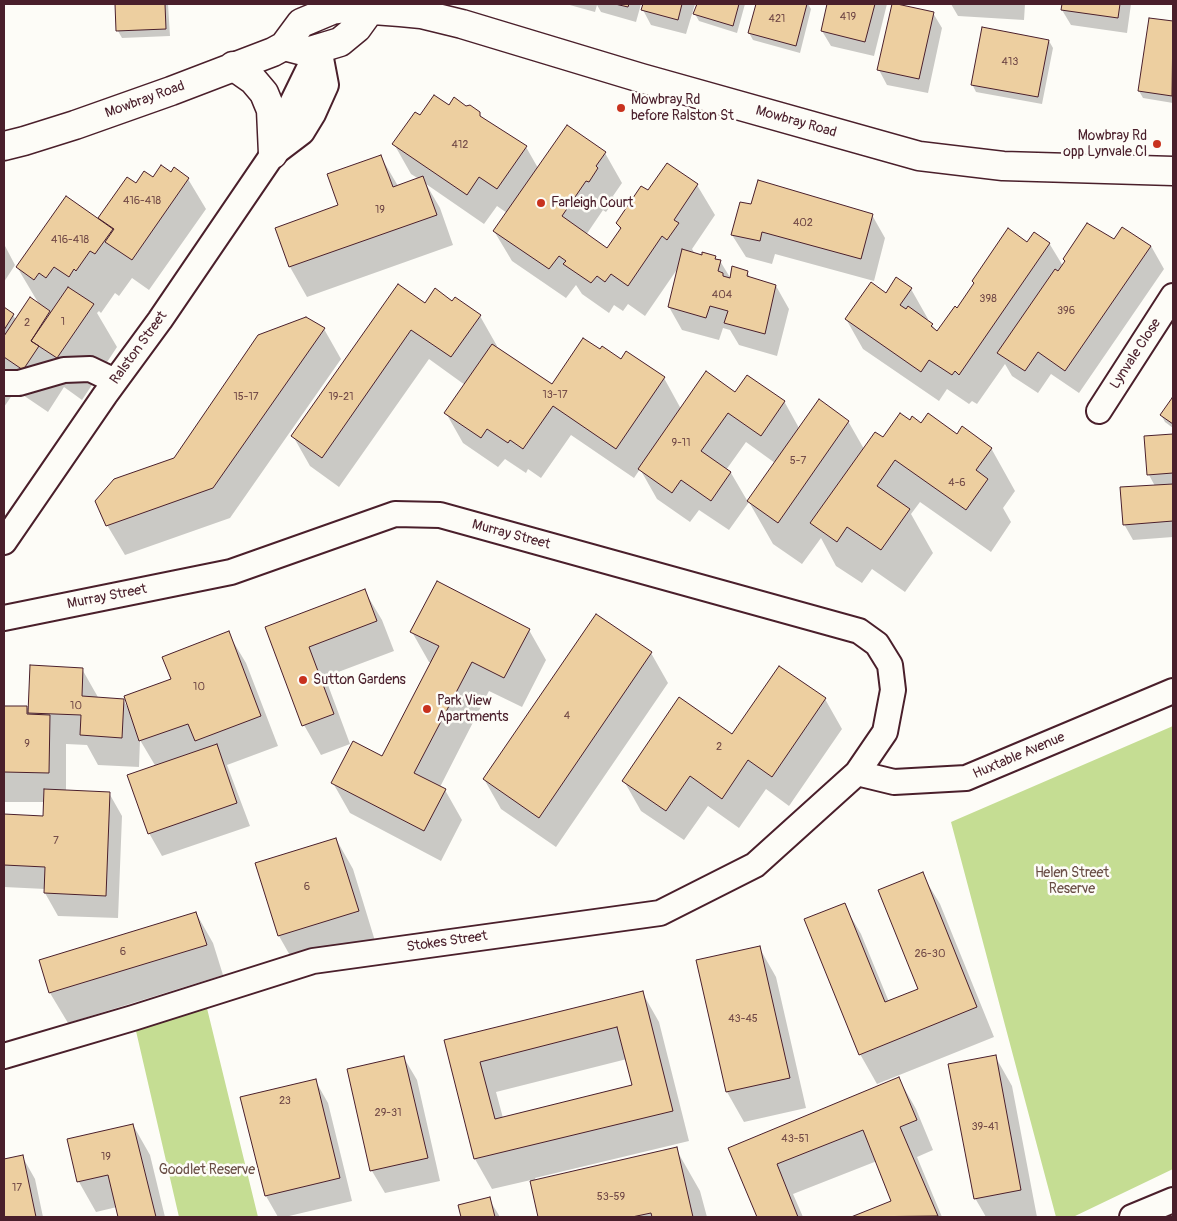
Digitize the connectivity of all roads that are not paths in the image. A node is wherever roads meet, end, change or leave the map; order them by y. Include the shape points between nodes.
1 (369, 7) edge
2 (284, 46) junction
3 (319, 48) junction
4 (233, 66) junction
5 (4, 146) edge
6 (273, 154) junction
7 (1173, 171) edge
8 (1173, 296) edge
9 (115, 381) junction
10 (4, 383) edge
11 (1099, 411) dead end
12 (4, 542) edge
13 (4, 618) edge
14 (1173, 691) edge
15 (857, 773) junction
16 (4, 1056) edge
17 (1173, 1200) edge
18 (1132, 1217) edge

1 - 2 main road, Mowbray Road via 332,10 301,23
1 - 3 main road via 357,28 340,42
1 - 7 main road, Mowbray Road via 462,24 919,156 1003,166
2 - 3 main road via 307,52
2 - 4 main road, Mowbray Road
3 - 6 street, Ralston Street via 326,85 302,132
4 - 5 main road, Mowbray Road via 75,125
4 - 6 main road via 253,80 264,93 271,110
6 - 9 street, Ralston Street
8 - 11 street, Lynvale Close
9 - 10 street via 90,369 64,370 19,383
9 - 12 street, Ralston Street
13 - 15 street, Murray Street via 232,572 395,514 440,515 859,631 877,644 890,664 893,690 885,732
14 - 15 street, Huxtable Avenue via 966,778 894,782
15 - 16 street, Stokes Street via 755,865 660,912 313,961
17 - 18 street

